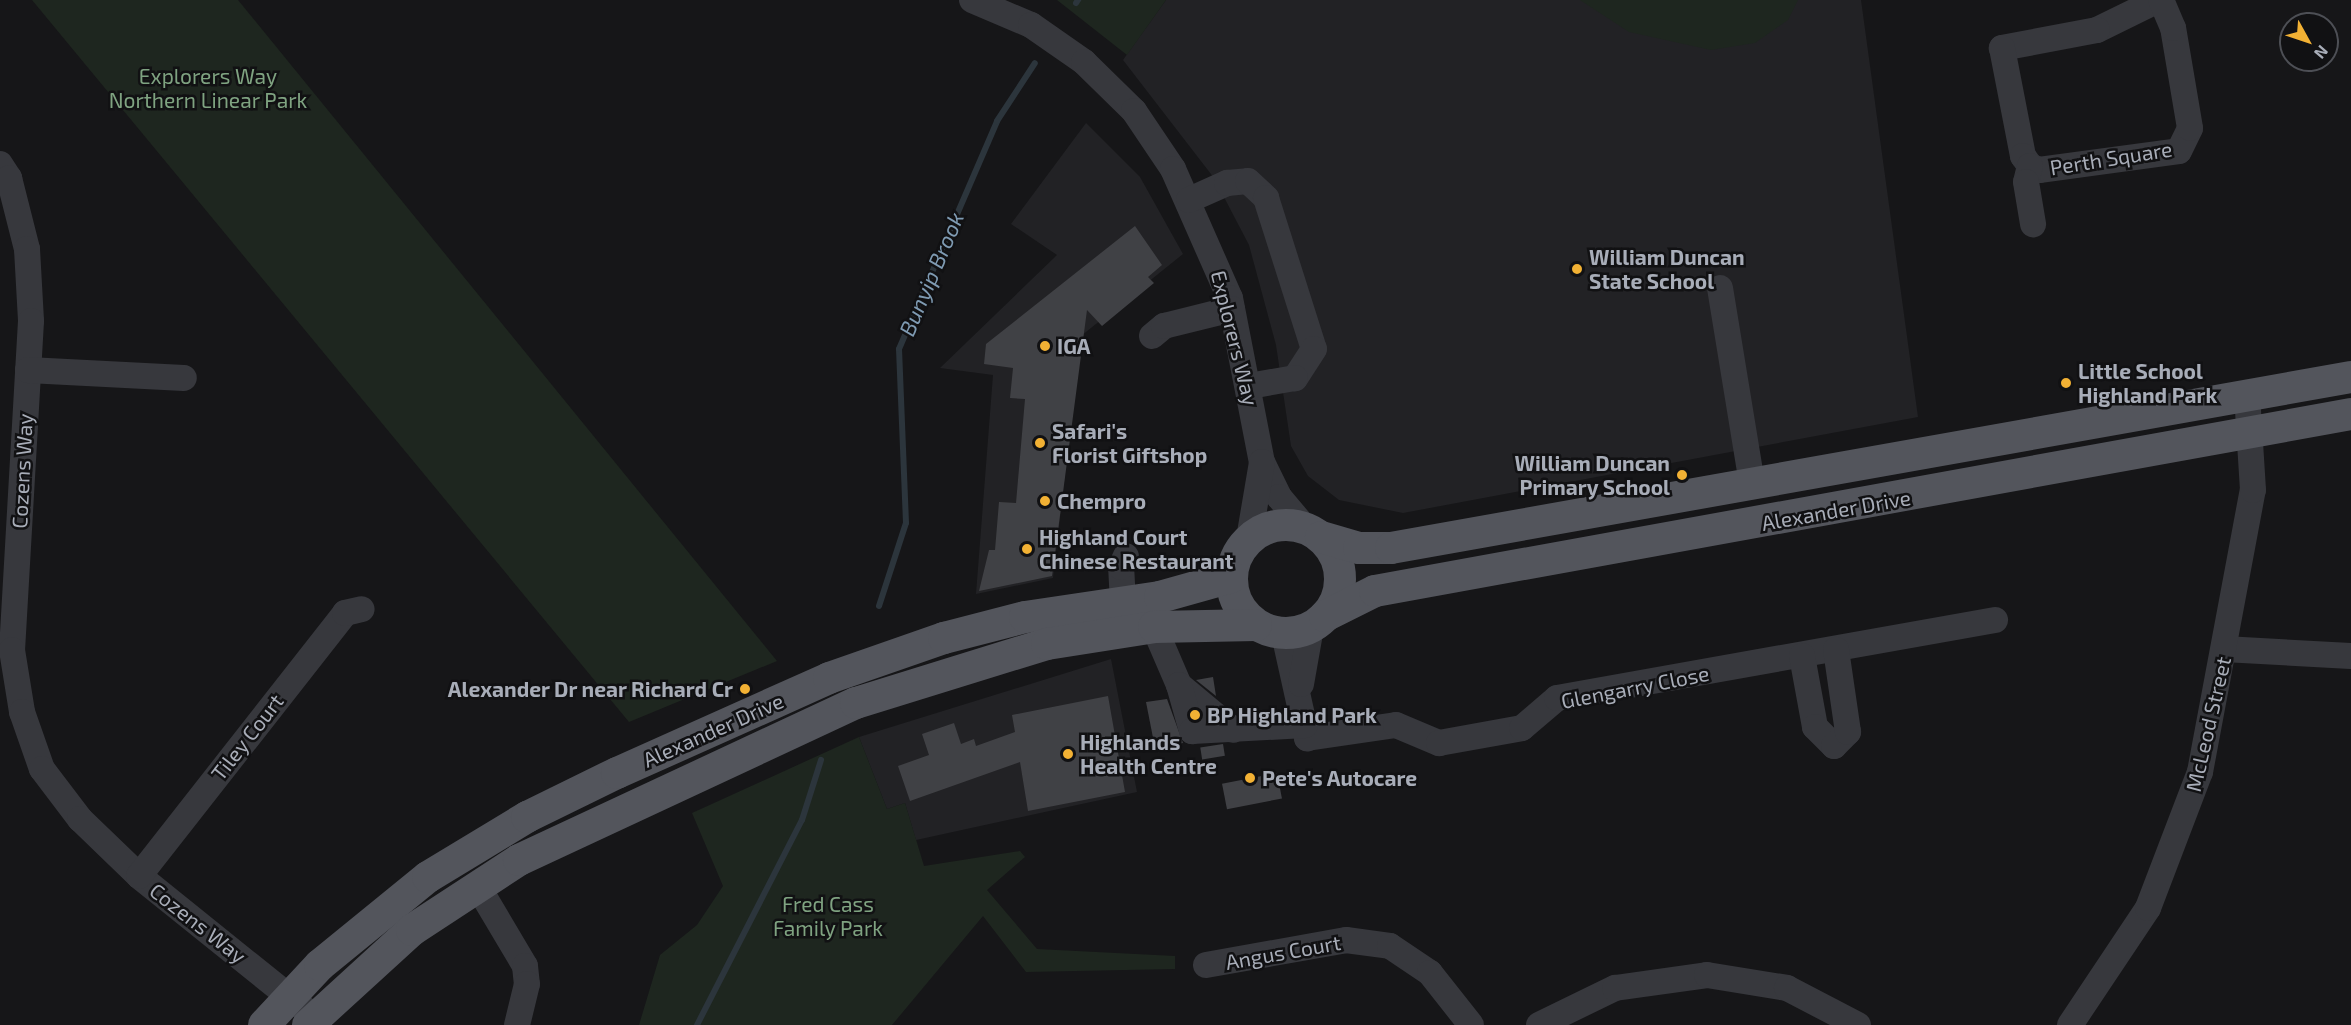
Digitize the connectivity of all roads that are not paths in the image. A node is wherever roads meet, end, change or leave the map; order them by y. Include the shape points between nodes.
1 (972, 0) edge
2 (2159, 0) edge
3 (0, 164) edge
4 (2030, 166) junction
5 (1189, 200) junction
6 (2033, 224) dead end
7 (1720, 288) dead end
8 (1232, 309) junction
9 (1152, 336) dead end
10 (28, 370) junction
11 (2351, 377) edge
12 (184, 378) dead end
13 (1249, 386) junction
14 (2247, 394) junction
15 (2351, 414) edge
16 (2251, 435) junction
17 (1925, 451) junction
18 (1262, 462) junction
19 (2019, 477) junction
20 (1752, 483) junction
21 (1314, 533) junction
22 (1249, 539) junction
23 (1126, 556) dead end
24 (1231, 576) junction
25 (1123, 603) junction
26 (362, 609) dead end
27 (1995, 620) dead end
28 (1294, 625) junction
29 (1154, 627) junction
30 (2224, 649) junction
31 (1836, 651) junction
32 (1802, 656) junction
33 (2351, 656) edge
34 (9, 696) edge
35 (1305, 725) junction
36 (139, 876) junction
37 (477, 885) junction
38 (1206, 965) dead end
39 (290, 996) junction
40 (312, 1021) edge
41 (264, 1025) edge
42 (518, 1025) edge
43 (1471, 1025) edge
44 (1539, 1025) edge
45 (1858, 1025) edge
46 (2070, 1025) edge

1 - 5 street, Explorers Way via 1031,25 1102,77 1151,134
2 - 4 street, Perth Square via 2097,30 2002,48 2023,156
2 - 4 street, Perth Square via 2174,28 2190,128 2180,151 2039,170
3 - 10 street, Cozens Way via 9,178 27,249
4 - 6 street via 2025,182
5 - 8 street, Explorers Way
5 - 13 street via 1227,183 1248,181 1266,198 1314,349 1295,378
7 - 20 street
8 - 9 street via 1164,326
8 - 13 street, Explorers Way
10 - 12 street
10 - 34 street, Cozens Way
11 - 14 main road, Alexander Drive
13 - 18 street, Explorers Way
14 - 16 street, McLeod Street
14 - 17 main road, Alexander Drive
15 - 16 main road, Alexander Drive
16 - 19 main road, Alexander Drive
16 - 30 street, McLeod Street via 2253,490
17 - 19 main road via 1975,454 2035,448 2041,459
17 - 20 main road, Alexander Drive
18 - 21 street, Explorers Way via 1279,497
18 - 22 street, Explorers Way
19 - 28 main road, Alexander Drive via 1375,591
20 - 21 main road, Alexander Drive via 1391,548 1359,549
21 - 22 main road via 1283,525
21 - 28 main road via 1334,552 1338,570 1335,600
22 - 24 main road
23 - 25 street via 1121,567
24 - 25 main road, Alexander Drive
24 - 28 main road via 1238,605
25 - 39 main road, Alexander Drive via 1025,617 944,638 829,678 617,772 527,817 428,878 376,916
26 - 36 street, Tiley Court via 345,613
27 - 31 street, Glengarry Close
28 - 29 main road, Alexander Drive
28 - 35 street
29 - 35 street via 1179,685 1233,730
29 - 37 main road, Alexander Drive via 1047,644 873,696 566,835
30 - 33 street
30 - 46 street, McLeod Street via 2200,772 2168,866 2118,960
31 - 32 street, Glengarry Close
31 - 32 street via 1848,732 1834,746 1815,727
32 - 35 street, Glengarry Close via 1557,698 1522,728 1439,743 1396,724 1307,738
34 - 36 street, Cozens Way via 42,769 80,819
36 - 39 street, Cozens Way
37 - 40 main road, Alexander Drive via 377,958
37 - 42 street via 525,966 527,984
38 - 43 street, Angus Court via 1346,940 1390,946 1430,973
39 - 40 street, Cozens Way
39 - 41 main road, Alexander Drive
44 - 45 street via 1615,988 1707,975 1787,988

